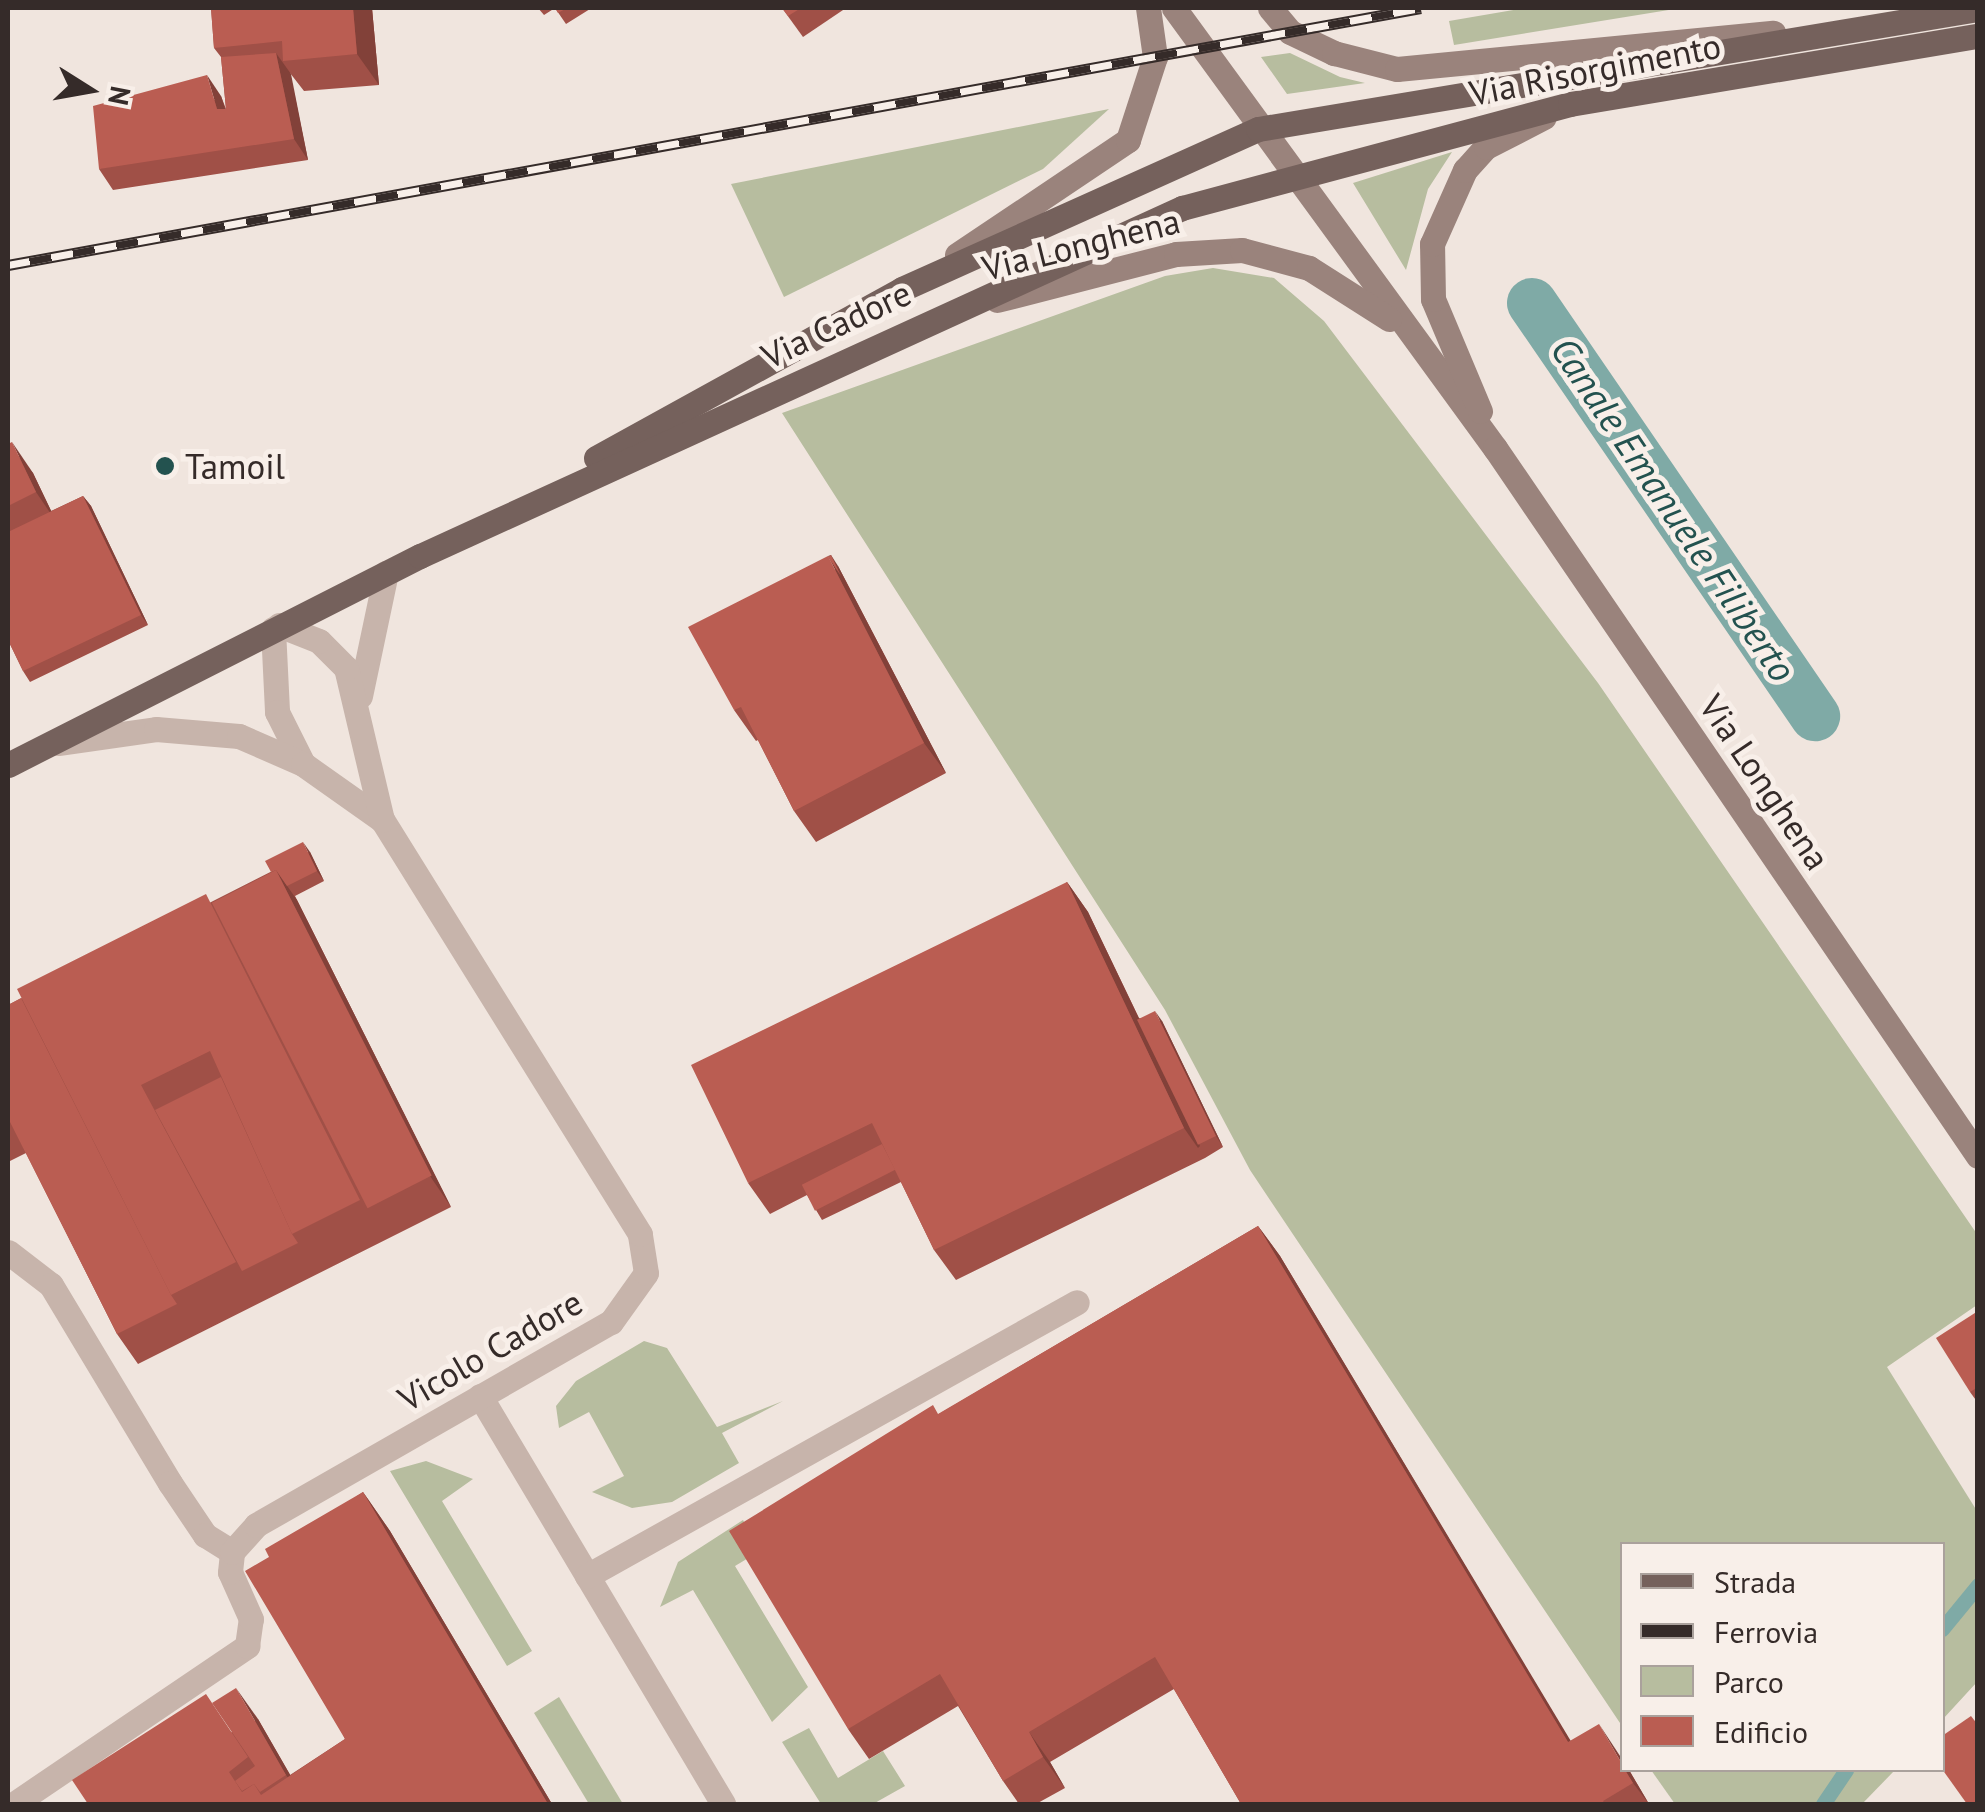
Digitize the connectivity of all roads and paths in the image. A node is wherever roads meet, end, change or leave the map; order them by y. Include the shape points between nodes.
1 (1148, 8) edge
2 (1174, 8) edge
3 (1270, 8) edge
4 (1978, 9) edge
5 (1897, 20) junction
6 (1978, 36) edge
7 (1570, 104) junction
8 (1258, 129) junction
9 (1288, 172) junction
10 (902, 289) junction
11 (934, 316) junction
12 (1404, 329) junction
13 (1496, 448) junction
14 (420, 556) junction
15 (386, 573) junction
16 (276, 627) junction
17 (358, 706) junction
18 (47, 745) junction
19 (304, 764) junction
20 (8, 765) edge
21 (382, 820) junction
22 (1978, 1156) edge
23 (8, 1252) edge
24 (1077, 1302) dead end
25 (480, 1396) junction
26 (232, 1552) junction
27 (587, 1576) junction
28 (14, 1804) edge
29 (723, 1804) edge

1 - 10 street, Via Longhena via 1155,57 1128,140
2 - 8 street, Via Longhena
3 - 5 street, Via Risorgimento via 1290,32 1334,53 1396,69
4 - 5 main road, Via Risorgimento
5 - 8 main road, Via Risorgimento
6 - 7 main road, Via Risorgimento
7 - 9 main road, Via Risorgimento
7 - 13 street, Via Longhena via 1486,147 1449,192 1432,244 1433,299
8 - 9 street, Via Longhena
8 - 10 main road, Via Cadore
9 - 11 main road, Via Cadore via 1182,208
9 - 12 street, Via Longhena
10 - 14 main road, Via Cadore
11 - 12 street, Via Longhena via 1176,254 1228,250 1309,268
11 - 14 main road, Via Cadore
12 - 13 street, Via Longhena
13 - 22 street, Via Longhena
14 - 15 main road, Via Cadore
15 - 16 main road, Via Cadore
15 - 17 street, Vicolo Cadore
16 - 17 street, Vicolo Cadore via 333,652
16 - 18 main road, Via Cadore
16 - 19 street, Vicolo Cadore via 276,712
17 - 21 street, Vicolo Cadore
18 - 19 street, Vicolo Cadore via 197,730 271,745
18 - 20 main road, Via Cadore
19 - 21 street, Vicolo Cadore
21 - 25 street, Vicolo Cadore via 648,1255 629,1307
23 - 26 street via 51,1286 196,1522
24 - 27 street
25 - 26 street, Vicolo Cadore via 256,1525
25 - 27 street
26 - 28 street via 230,1572 251,1618 247,1646
27 - 29 street

